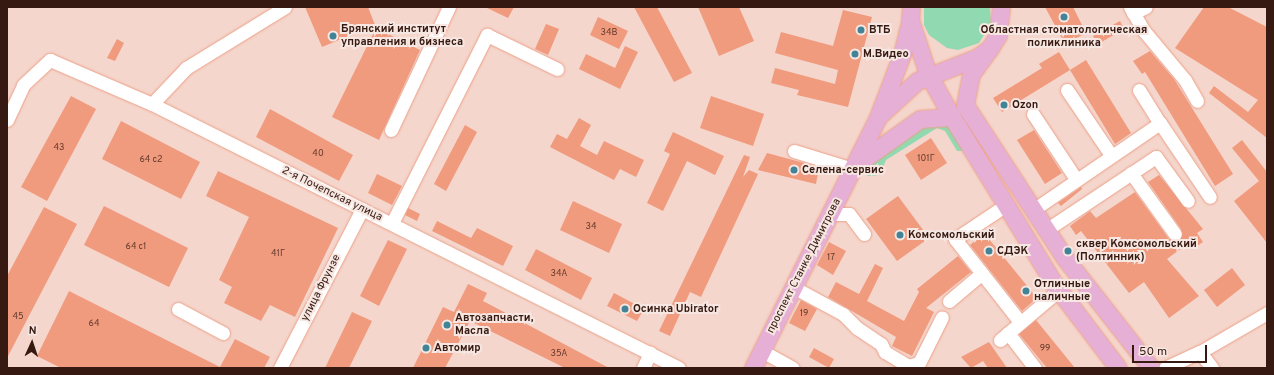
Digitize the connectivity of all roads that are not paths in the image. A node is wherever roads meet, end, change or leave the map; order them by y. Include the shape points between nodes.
1 (285, 7) edge
2 (449, 7) edge
3 (1001, 7) edge
4 (1146, 7) edge
5 (1131, 10) edge
6 (910, 17) edge
7 (990, 48) junction
8 (963, 61) junction
9 (557, 69) dead end
10 (928, 74) junction
11 (1067, 90) dead end
12 (1139, 90) dead end
13 (1197, 101) dead end
14 (152, 104) junction
15 (1033, 114) dead end
16 (878, 117) junction
17 (952, 117) junction
18 (7, 120) edge
19 (1160, 123) junction
20 (391, 130) dead end
21 (794, 151) dead end
22 (1111, 155) junction
23 (855, 166) junction
24 (1131, 173) junction
25 (1076, 179) junction
26 (1210, 198) dead end
27 (1188, 201) dead end
28 (1006, 205) junction
29 (362, 209) junction
30 (1033, 210) junction
31 (831, 214) junction
32 (392, 224) junction
33 (1046, 230) junction
34 (864, 234) dead end
35 (1175, 234) dead end
36 (982, 273) junction
37 (794, 287) junction
38 (1059, 290) junction
39 (949, 301) dead end
40 (178, 309) dead end
41 (1267, 313) edge
42 (942, 317) dead end
43 (1020, 322) junction
44 (223, 333) dead end
45 (762, 351) junction
46 (1200, 352) junction
47 (650, 353) junction
48 (280, 368) edge
49 (643, 368) edge
50 (679, 368) edge
51 (753, 368) edge
52 (793, 368) edge
53 (1035, 368) edge
54 (1118, 368) edge
55 (1151, 368) edge
56 (1165, 368) edge
57 (1212, 368) edge

1 - 14 street via 186,68
2 - 20 street
3 - 7 main road via 998,35
4 - 5 street
5 - 13 street via 1185,80
6 - 8 main road via 934,56
6 - 10 main road
6 - 16 main road, проспект Станке Димитрова via 902,54
7 - 8 main road
7 - 30 main road via 971,74 965,91 965,105
8 - 10 main road
9 - 32 street via 487,35
10 - 16 main road
10 - 17 main road
11 - 22 street
12 - 19 street
14 - 18 street, 2-я Почепская улица via 50,60 23,85
14 - 29 street, 2-я Почепская улица
15 - 25 street
16 - 23 main road, проспект Станке Димитрова
17 - 23 main road, проспект Станке Димитрова via 920,119
17 - 28 main road
19 - 22 street
19 - 26 street
21 - 23 street
22 - 25 street
23 - 31 main road, проспект Станке Димитрова
24 - 27 street via 1156,157
24 - 33 street
24 - 35 street
25 - 30 street
28 - 36 street via 955,239
28 - 38 main road
29 - 32 street, 2-я Почепская улица
29 - 48 street, улица Фрунзе
30 - 33 main road
31 - 34 street via 849,214
31 - 37 main road, проспект Станке Димитрова
32 - 47 street, 2-я Почепская улица
33 - 55 main road
36 - 39 street
36 - 43 street
37 - 42 street via 843,314 857,328 881,344 885,352 908,366 919,363
37 - 45 main road, проспект Станке Димитрова
38 - 43 street
38 - 54 main road
40 - 44 street
41 - 46 street
43 - 53 street via 1004,336
45 - 51 main road, проспект Станке Димитрова
45 - 52 street
46 - 56 street
46 - 57 street
47 - 49 street
47 - 50 street, 2-я Почепская улица

